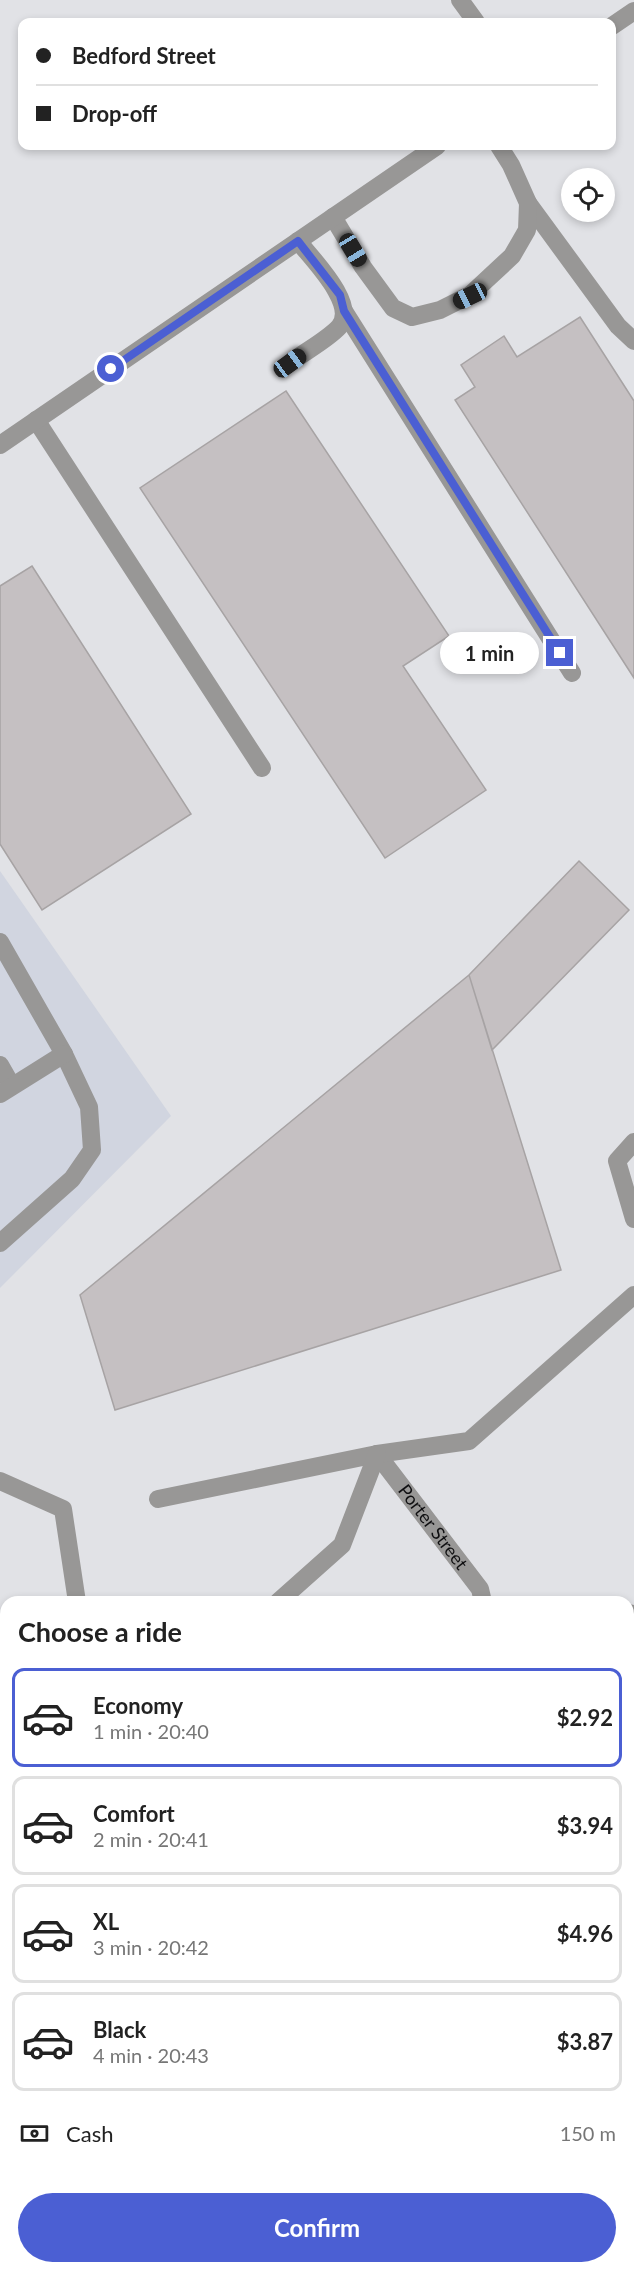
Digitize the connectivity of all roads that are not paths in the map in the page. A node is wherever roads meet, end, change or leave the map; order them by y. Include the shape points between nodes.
1 (460, 0) edge
2 (634, 11) edge
3 (473, 18) edge
4 (616, 23) edge
5 (431, 150) edge
6 (501, 150) edge
7 (528, 203) junction
8 (333, 217) junction
9 (298, 241) junction
10 (344, 311) junction
11 (634, 341) edge
12 (290, 363) dead end
13 (36, 420) junction
14 (3, 435) edge
15 (572, 673) dead end
16 (262, 768) dead end
17 (0, 942) edge
18 (64, 1054) junction
19 (0, 1065) edge
20 (6, 1090) edge
21 (634, 1142) edge
22 (634, 1220) edge
23 (0, 1243) edge
24 (634, 1295) edge
25 (376, 1454) junction
26 (0, 1480) edge
27 (159, 1499) dead end
28 (76, 1596) edge
29 (285, 1596) edge
30 (482, 1596) edge

1 - 3 street
2 - 4 street
5 - 8 street
6 - 7 street
7 - 8 street via 526,230 512,256 470,296 412,317 393,308
7 - 11 street via 618,326
8 - 9 street
9 - 10 street via 340,295
9 - 13 street
10 - 12 street via 340,326
10 - 15 street
13 - 14 street
13 - 16 street
17 - 18 street
18 - 20 street
18 - 23 street via 89,1107 92,1150 72,1179
19 - 20 street
21 - 22 street via 617,1161
24 - 25 street via 469,1441
25 - 27 street
25 - 29 street via 342,1545
25 - 30 street, Porter Street
26 - 28 street via 63,1509

